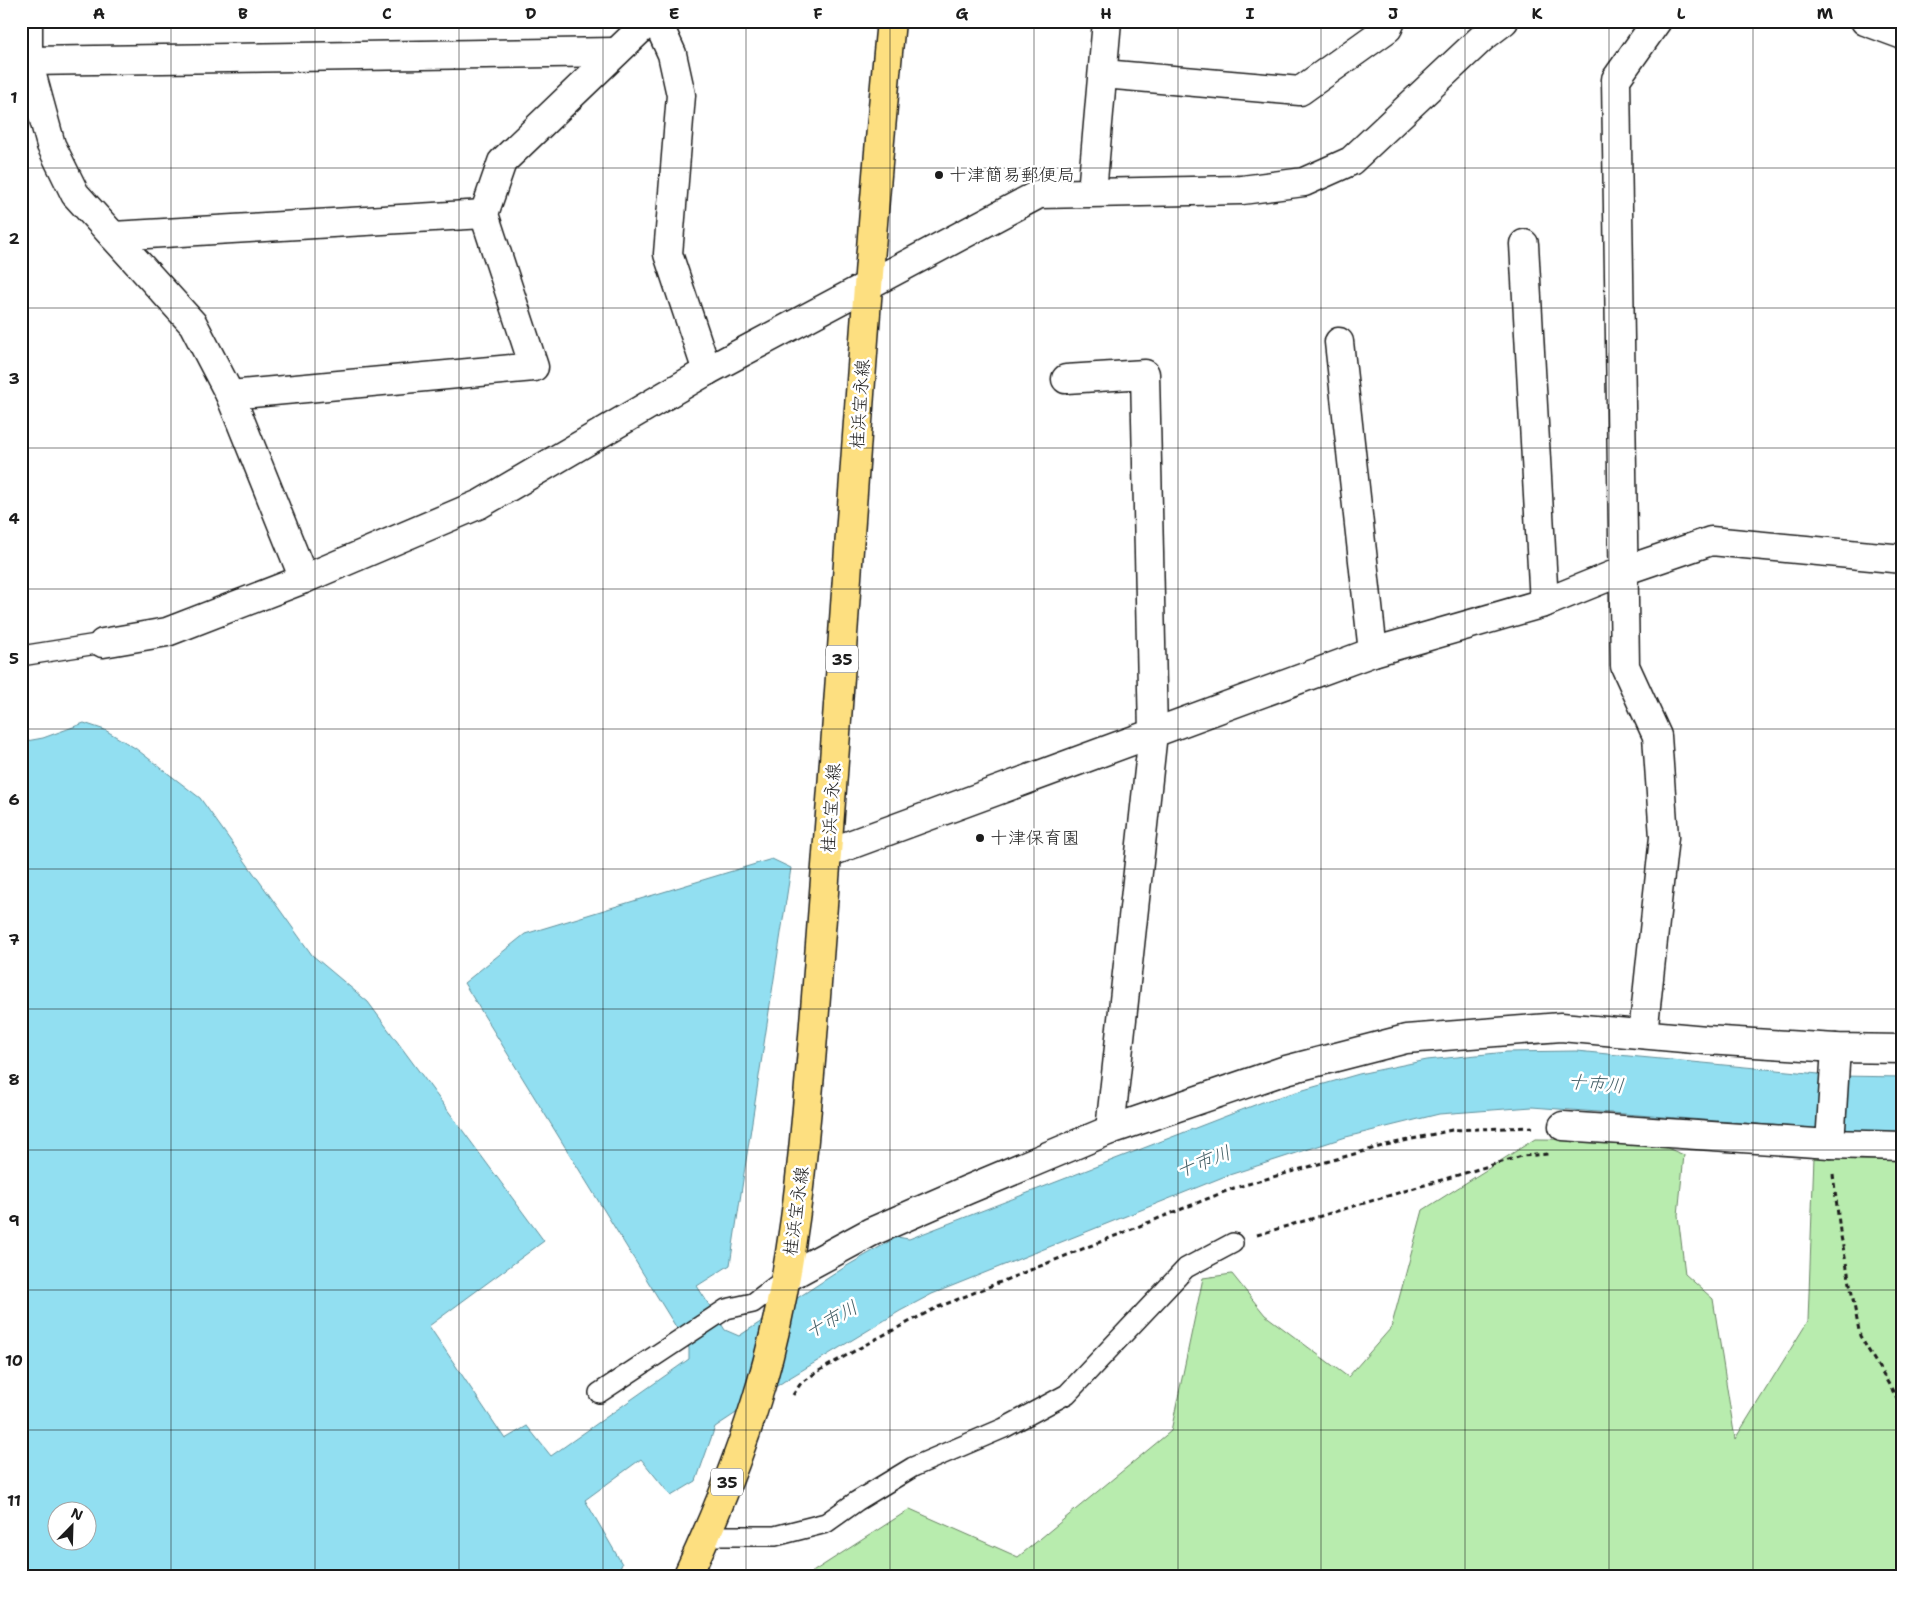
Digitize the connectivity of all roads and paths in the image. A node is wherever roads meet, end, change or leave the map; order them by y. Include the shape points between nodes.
1 (28, 21) edge
2 (649, 21) edge
3 (657, 21) edge
4 (891, 21) edge
5 (1107, 21) edge
6 (1392, 21) edge
7 (1504, 21) edge
8 (1657, 21) edge
9 (1864, 21) edge
10 (1903, 34) edge
11 (616, 52) junction
12 (28, 61) junction
13 (1103, 74) junction
14 (1092, 192) junction
15 (484, 214) junction
16 (113, 236) junction
17 (1524, 244) dead end
18 (868, 285) junction
19 (1339, 342) dead end
20 (707, 371) junction
21 (1066, 379) dead end
22 (230, 395) junction
23 (1903, 559) edge
24 (1623, 571) junction
25 (304, 579) junction
26 (1544, 603) junction
27 (103, 643) joint
28 (1373, 652) junction
29 (21, 656) edge
30 (1153, 733) junction
31 (828, 854) junction
32 (1643, 1034) junction
33 (1903, 1049) edge
34 (1835, 1055) junction
35 (1563, 1126) joint
36 (1110, 1130) junction
37 (1830, 1140) junction
38 (1903, 1146) edge
39 (1550, 1154) dead end
40 (1233, 1242) joint
41 (785, 1287) junction
42 (600, 1392) dead end
43 (789, 1400) dead end
44 (1903, 1408) edge
45 (706, 1536) junction
46 (687, 1577) edge

1 - 12 street
2 - 11 street
3 - 20 street via 672,54 681,95 668,254
4 - 18 main road, 桂浜宝永線 / 35
5 - 13 street
6 - 13 street via 1388,28 1300,91
7 - 14 street via 1482,37 1351,160 1304,182 1242,190
8 - 24 street via 1616,79
9 - 10 street
11 - 12 street
11 - 15 street via 502,162
12 - 16 street via 51,145 75,194
13 - 14 street
14 - 18 street via 1039,194
15 - 16 street
15 - 22 street via 534,367
16 - 22 street via 193,324
17 - 26 street
18 - 20 street
18 - 31 main road, 桂浜宝永線 / 35
19 - 28 street
20 - 25 street via 480,504
21 - 30 street via 1145,374
22 - 25 street
23 - 24 street via 1711,541
24 - 26 street
24 - 32 street via 1625,666 1657,736 1664,837
25 - 27 street via 167,632
26 - 28 street
27 - 29 lane
28 - 30 street
30 - 31 street
30 - 36 street
31 - 41 main road, 桂浜宝永線 / 35 via 803,1170
32 - 34 street
32 - 36 street via 1561,1027 1406,1039 1286,1070
33 - 34 street
34 - 37 street
35 - 37 street
35 - 43 path via 1452,1130 1234,1188 936,1308 817,1372 801,1383
36 - 41 street via 870,1232
37 - 38 street
37 - 44 path via 1840,1231 1860,1336
39 - 40 path via 1522,1156
40 - 45 lane via 1186,1268 1067,1394 1004,1428 913,1467 826,1523 775,1536
41 - 42 lane via 753,1303 726,1309
41 - 45 main road, 桂浜宝永線 / 35 via 762,1384
45 - 46 main road, 桂浜宝永線 / 35

